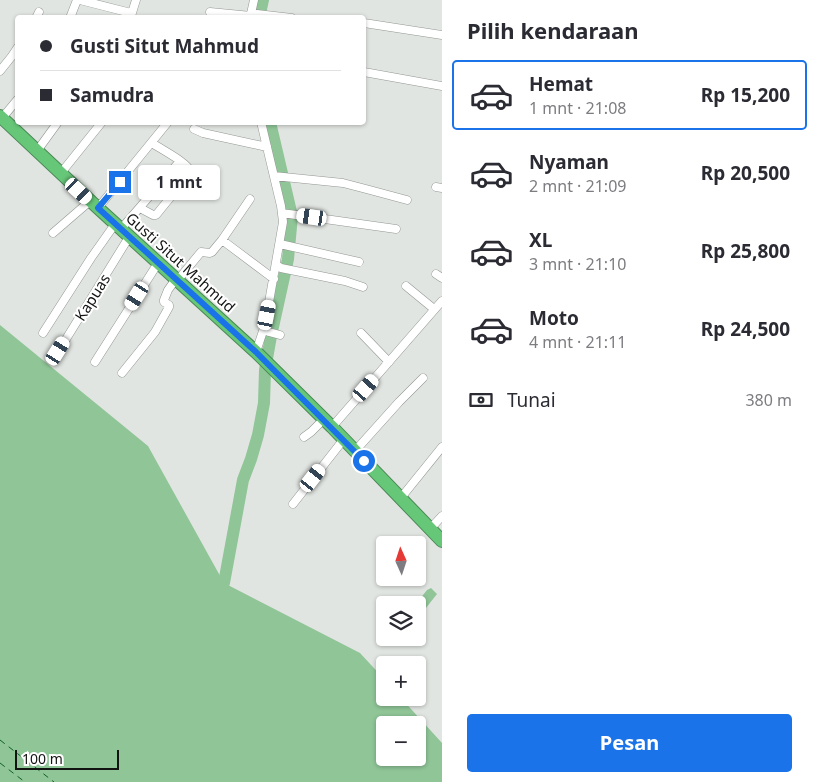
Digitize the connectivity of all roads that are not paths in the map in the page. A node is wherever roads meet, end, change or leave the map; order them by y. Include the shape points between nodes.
1 (79, 0) edge
2 (136, 0) edge
3 (254, 0) edge
4 (210, 12) dead end
5 (72, 15) edge
6 (131, 15) edge
7 (242, 15) edge
8 (253, 15) edge
9 (366, 23) edge
10 (442, 35) edge
11 (15, 52) edge
12 (0, 71) edge
13 (366, 72) edge
14 (442, 86) edge
15 (15, 102) edge
16 (1, 117) edge
17 (56, 125) edge
18 (100, 125) edge
19 (166, 125) edge
20 (262, 125) edge
21 (194, 129) dead end
22 (152, 143) junction
23 (267, 147) junction
24 (37, 151) junction
25 (180, 161) junction
26 (60, 173) junction
27 (276, 176) junction
28 (250, 199) dead end
29 (407, 200) dead end
30 (94, 205) junction
31 (140, 208) junction
32 (288, 214) junction
33 (396, 228) dead end
34 (122, 230) junction
35 (54, 234) dead end
36 (222, 240) junction
37 (282, 245) junction
38 (359, 262) dead end
39 (158, 263) junction
40 (278, 266) junction
41 (274, 279) junction
42 (176, 280) junction
43 (406, 286) dead end
44 (363, 287) dead end
45 (442, 300) edge
46 (434, 309) junction
47 (43, 333) dead end
48 (361, 334) dead end
49 (258, 354) junction
50 (55, 357) dead end
51 (95, 362) dead end
52 (389, 362) junction
53 (122, 373) dead end
54 (423, 378) dead end
55 (328, 423) junction
56 (304, 437) dead end
57 (344, 439) junction
58 (442, 447) edge
59 (355, 451) junction
60 (400, 499) junction
61 (292, 504) dead end
62 (442, 516) edge
63 (430, 529) junction
64 (442, 541) edge

1 - 5 street
1 - 6 street
2 - 6 street
3 - 8 street
4 - 7 street
9 - 10 street
11 - 12 street
13 - 14 street
15 - 16 street
16 - 24 highway, Gusti Situt Mahmud
17 - 24 street
18 - 26 street
19 - 22 street
20 - 23 street
21 - 23 street
22 - 25 street
22 - 30 street
23 - 27 street
24 - 26 highway, Gusti Situt Mahmud
25 - 31 street
25 - 31 street via 191,172 157,214
26 - 30 highway, Gusti Situt Mahmud
27 - 29 street via 343,183
27 - 32 street
28 - 36 street
30 - 34 highway, Gusti Situt Mahmud
30 - 35 street
31 - 34 street
32 - 33 street
32 - 37 street via 282,228
34 - 39 highway, Gusti Situt Mahmud
34 - 47 street via 86,265
34 - 50 street, Kapuas
36 - 41 street
36 - 42 street via 210,253 201,252
37 - 38 street
37 - 40 street
39 - 42 highway, Gusti Situt Mahmud
39 - 51 street
40 - 41 street
40 - 44 street
41 - 49 street via 272,333
42 - 49 highway, Gusti Situt Mahmud
42 - 53 street via 168,290 164,302 169,307 155,332
43 - 46 street
45 - 46 street
46 - 52 street
48 - 52 street
49 - 55 highway, Gusti Situt Mahmud
52 - 55 street
54 - 59 street
55 - 56 street
55 - 57 highway, Gusti Situt Mahmud
57 - 59 highway, Gusti Situt Mahmud
57 - 61 street
58 - 60 street
59 - 60 highway, Gusti Situt Mahmud
60 - 63 highway, Gusti Situt Mahmud
62 - 63 street
63 - 64 highway, Gusti Situt Mahmud

